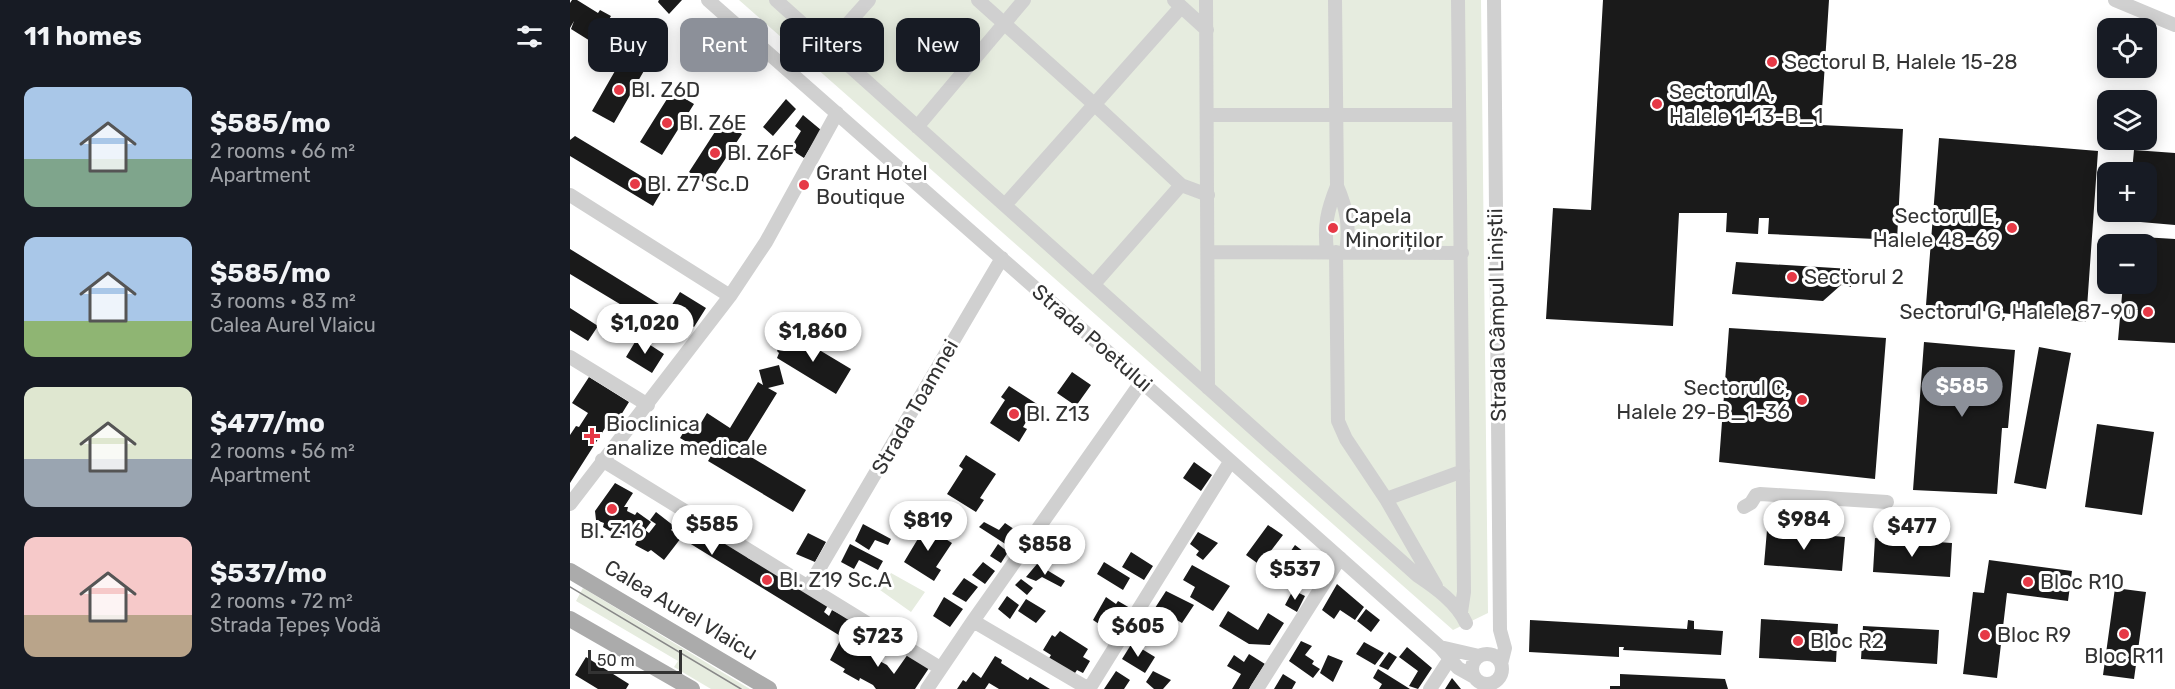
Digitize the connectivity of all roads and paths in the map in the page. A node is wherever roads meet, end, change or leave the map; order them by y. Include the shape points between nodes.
1 (708, 0) edge
2 (776, 0) edge
3 (869, 0) edge
4 (978, 0) edge
5 (1024, 0) edge
6 (1206, 0) edge
7 (1335, 0) edge
8 (1458, 0) edge
9 (1494, 0) edge
10 (2115, 0) edge
11 (1178, 3) edge
12 (796, 18) edge
13 (853, 18) edge
14 (1004, 22) junction
15 (2175, 25) edge
16 (1206, 30) junction
17 (857, 72) edge
18 (1095, 105) junction
19 (837, 113) junction
20 (1207, 115) junction
21 (1459, 115) junction
22 (1337, 116) junction
23 (917, 127) junction
24 (1181, 185) junction
25 (1337, 186) junction
26 (570, 195) edge
27 (1208, 195) junction
28 (1005, 205) junction
29 (1209, 252) junction
30 (1336, 252) junction
31 (1461, 253) junction
32 (1002, 258) junction
33 (1094, 284) junction
34 (730, 296) junction
35 (570, 357) edge
36 (1142, 381) junction
37 (1208, 388) junction
38 (648, 405) junction
39 (602, 460) junction
40 (1230, 462) junction
41 (1463, 471) junction
42 (1386, 499) junction
43 (1887, 502) dead end
44 (570, 504) edge
45 (1744, 507) dead end
46 (1340, 558) junction
47 (570, 571) edge
48 (809, 586) junction
49 (1437, 589) junction
50 (570, 619) edge
51 (973, 621) junction
52 (1500, 630) junction
53 (1440, 647) junction
54 (1482, 655) junction
55 (1449, 660) junction
56 (940, 668) junction
57 (1501, 668) junction
58 (1480, 683) edge
59 (692, 689) edge
60 (769, 689) edge
61 (927, 689) edge
62 (1089, 689) edge
63 (1257, 689) edge
64 (1430, 689) edge
65 (1505, 689) edge

1 - 19 street, Strada Poetului
2 - 12 street
3 - 13 street
4 - 14 street
5 - 14 street
6 - 16 street
7 - 22 street
8 - 21 street
9 - 52 street, Strada Câmpul Liniștii
10 - 15 street
11 - 16 street
11 - 18 street
14 - 18 street
14 - 23 street
16 - 20 street
17 - 23 street
18 - 24 street
18 - 28 street
19 - 32 street, Strada Poetului
19 - 34 street via 766,242
20 - 22 street
20 - 27 street
21 - 22 street
21 - 31 street
22 - 25 street
23 - 28 street
24 - 27 street
24 - 33 street
25 - 30 street via 1348,220
25 - 30 street via 1325,226
26 - 34 street
27 - 29 street
28 - 33 street
29 - 30 street
29 - 37 street
30 - 31 street
30 - 42 street via 1338,421
31 - 41 street
32 - 36 street, Strada Poetului
32 - 48 street, Strada Toamnei
33 - 37 street
34 - 38 street
35 - 38 street
36 - 40 street, Strada Poetului
36 - 51 street
37 - 49 street
38 - 39 street
39 - 44 street
39 - 48 street
40 - 46 street, Strada Poetului
40 - 62 street
41 - 42 street
41 - 49 street via 1464,618
42 - 49 street
43 - 45 street via 1760,494
46 - 53 street, Strada Poetului
46 - 63 street
47 - 60 main road, Calea Aurel Vlaicu
48 - 56 street
50 - 59 main road
51 - 56 street
51 - 62 street
52 - 54 street
52 - 57 street, Strada Câmpul Liniștii via 1505,648
53 - 54 street
53 - 55 street, Strada Poetului
54 - 57 street via 1497,658
54 - 58 street via 1472,666
55 - 58 street, Strada Poetului
55 - 64 street
56 - 61 street
57 - 58 street via 1498,679
57 - 65 street, Strada Câmpul Liniștii

